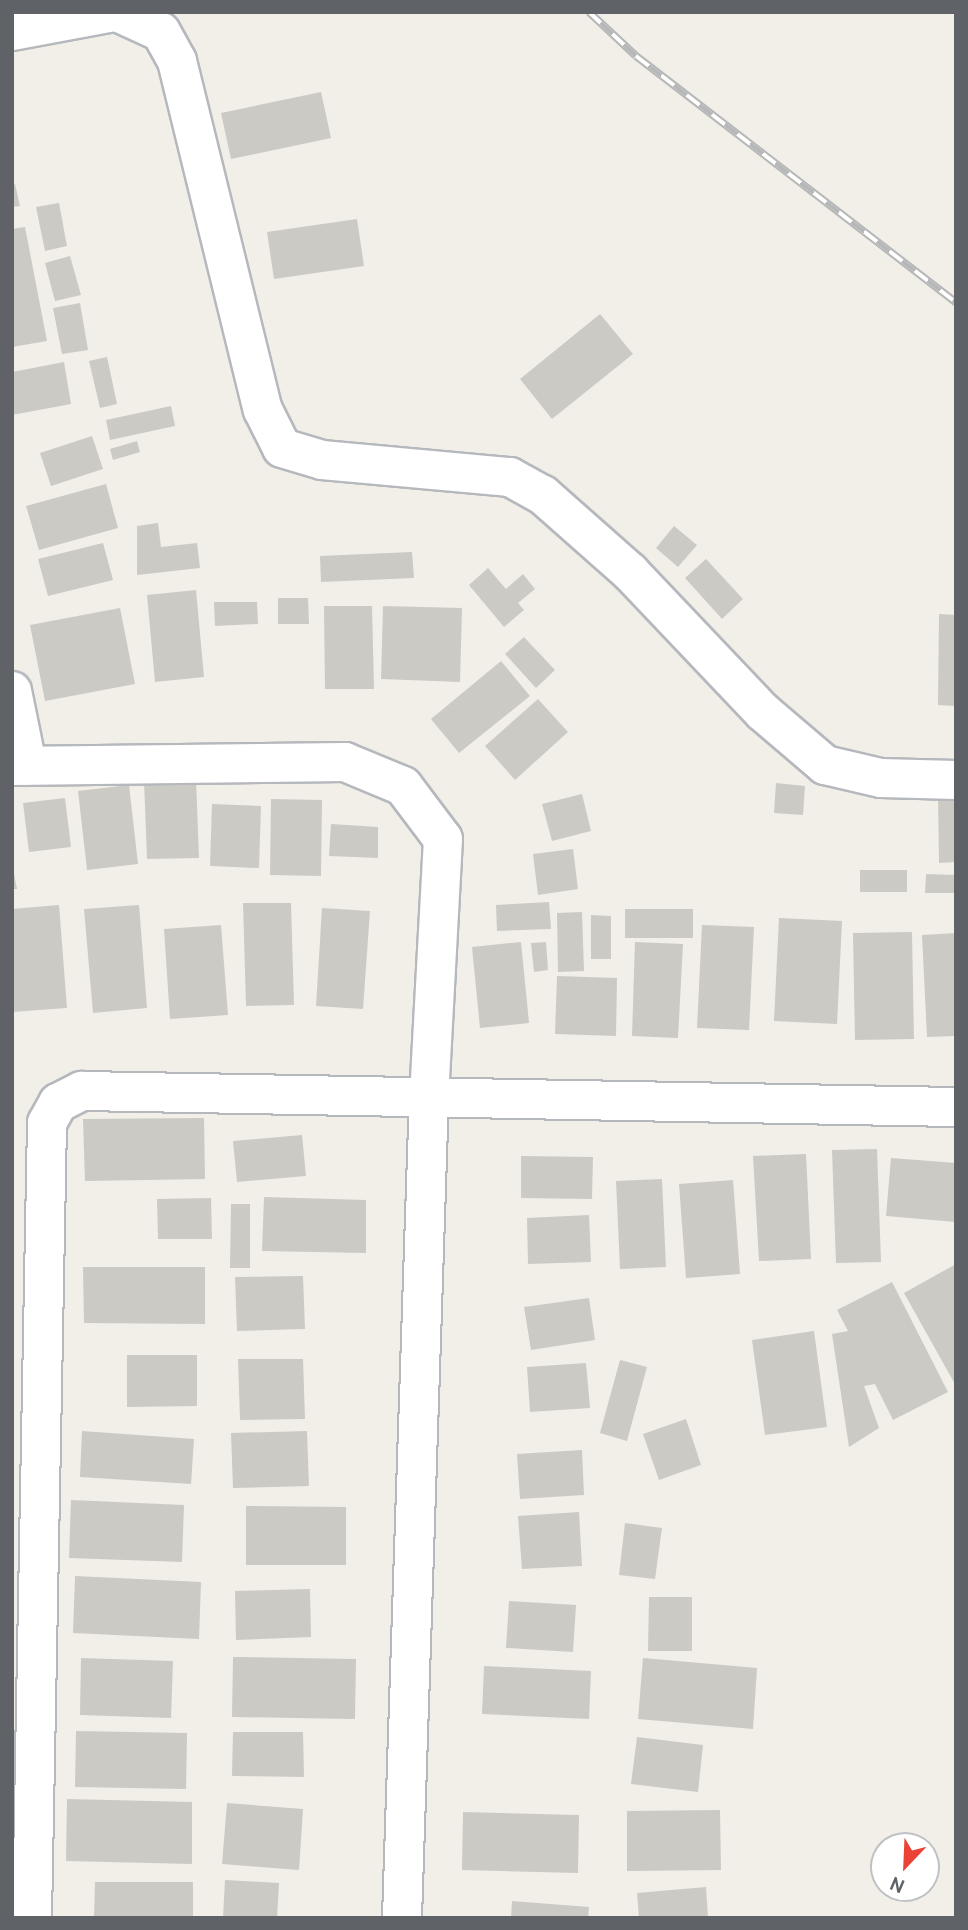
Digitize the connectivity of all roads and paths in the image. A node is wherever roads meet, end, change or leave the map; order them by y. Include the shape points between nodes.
1 (116, 12) edge
2 (12, 31) edge
3 (12, 691) edge
4 (20, 765) edge
5 (956, 780) edge
6 (429, 1095) junction
7 (956, 1107) edge
8 (32, 1918) edge
9 (402, 1918) edge

1 - 2 street
1 - 5 street via 161,32 177,61 263,410 282,448 322,460 510,477 543,495 630,572 763,712 825,765 881,778
3 - 4 street
4 - 6 street via 345,762 403,786 443,839
6 - 7 street
6 - 8 street via 82,1091 58,1104 47,1123
6 - 9 street

